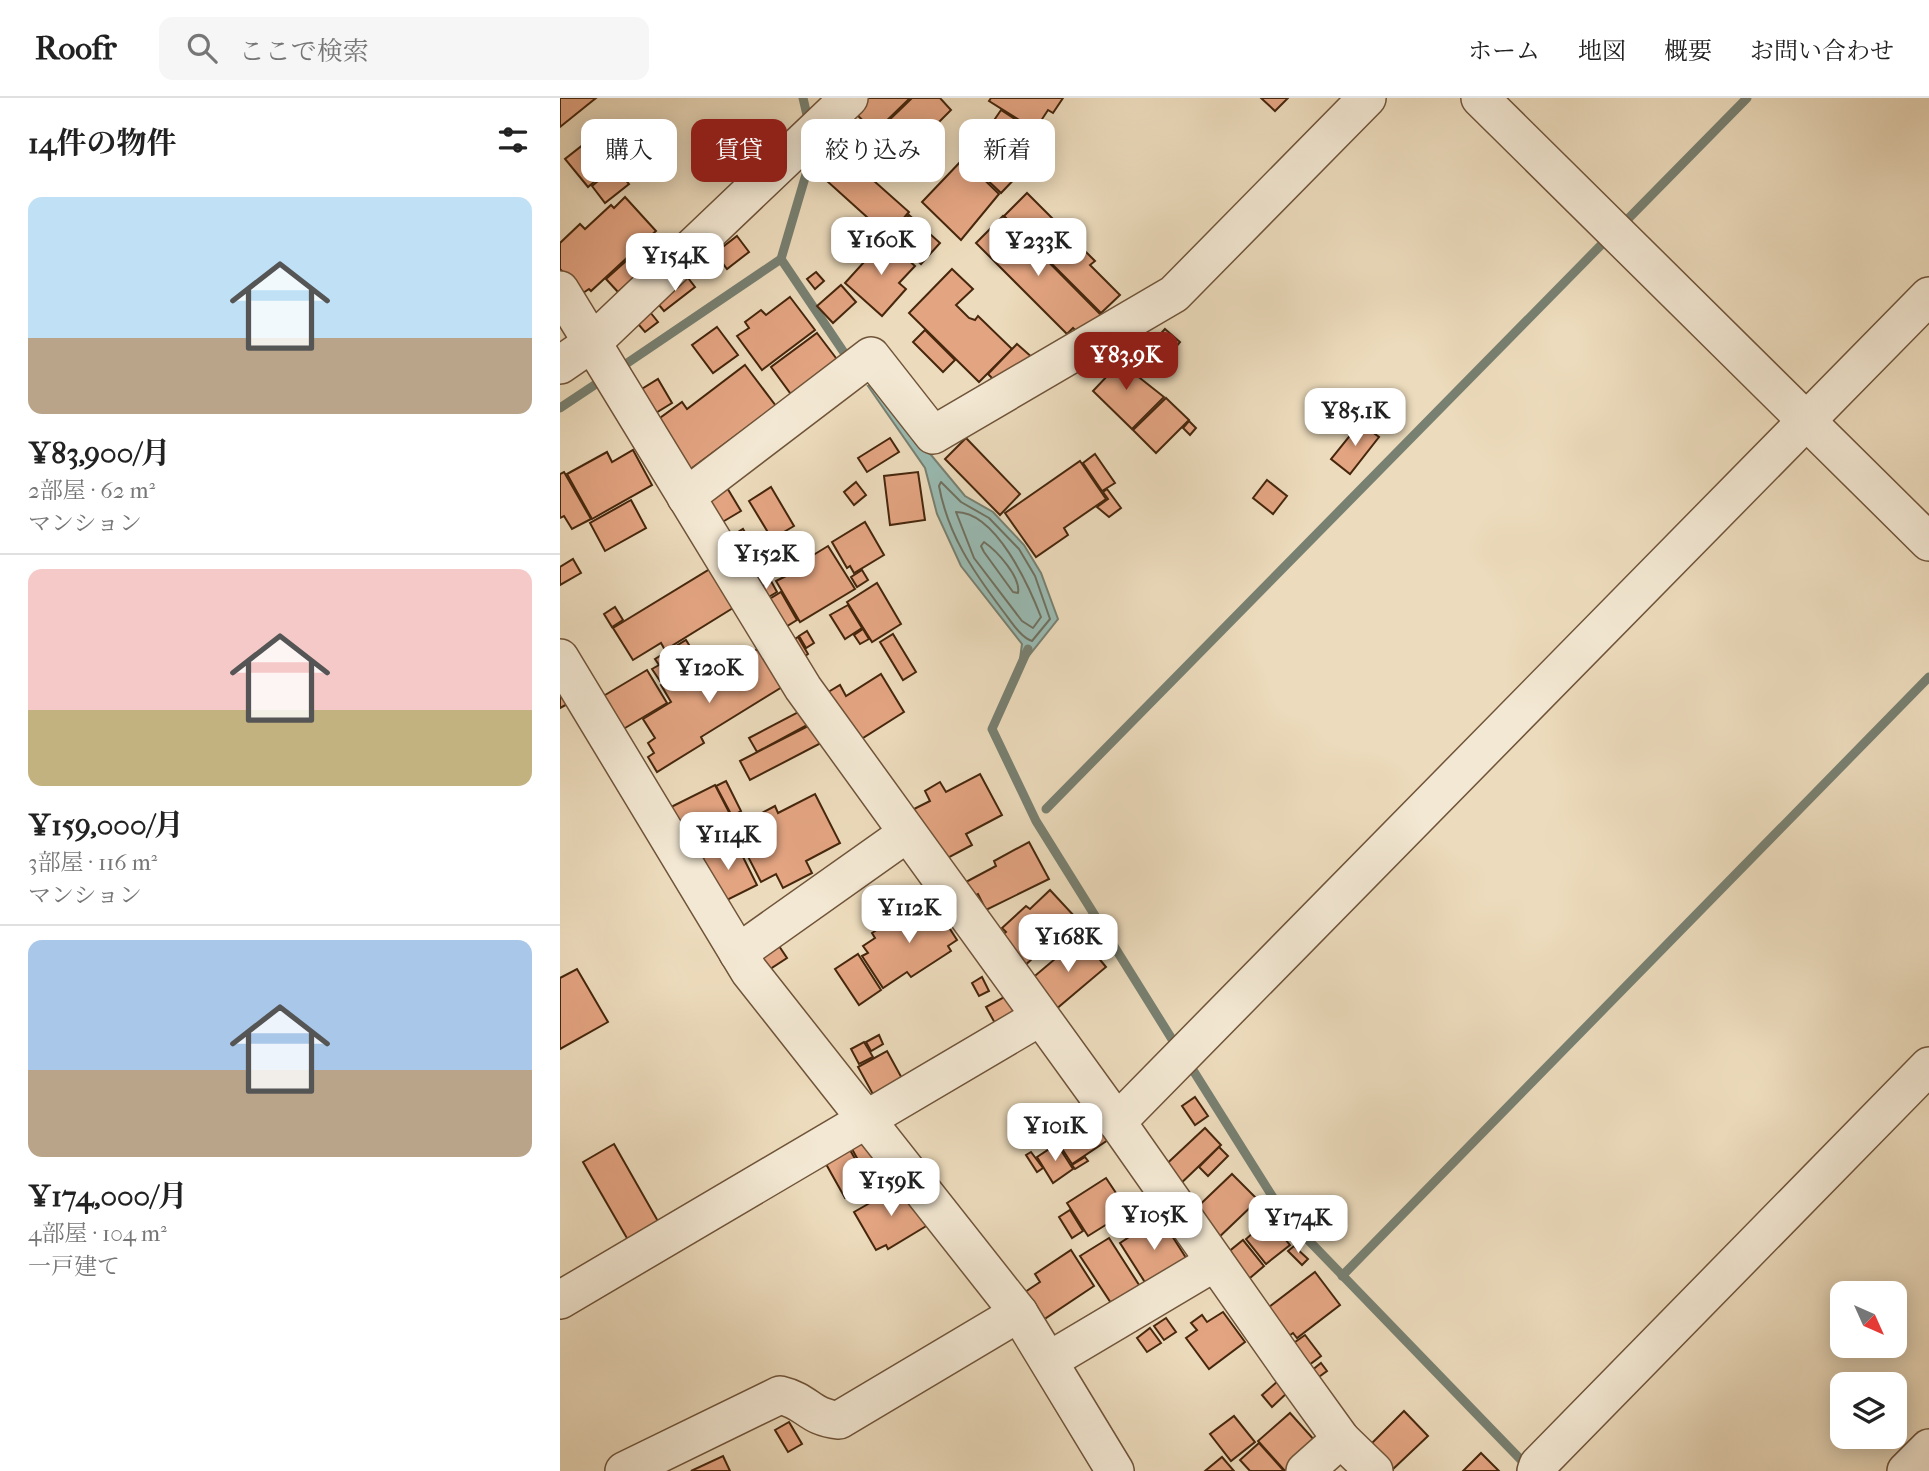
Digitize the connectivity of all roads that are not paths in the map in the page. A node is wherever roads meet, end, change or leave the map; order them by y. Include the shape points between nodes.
1 (849, 98) edge
2 (1367, 98) edge
3 (1480, 98) edge
4 (560, 290) edge
5 (1929, 296) edge
6 (560, 365) edge
7 (605, 365) junction
8 (1807, 421) junction
9 (686, 497) junction
10 (1929, 542) edge
11 (560, 658) edge
12 (906, 834) junction
13 (738, 953) junction
14 (1040, 1017) junction
15 (1929, 1066) edge
16 (866, 1121) junction
17 (1117, 1122) junction
18 (1215, 1262) junction
19 (560, 1300) edge
20 (1019, 1314) junction
21 (1050, 1360) junction
22 (1341, 1439) junction
23 (1929, 1448) edge
24 (624, 1471) edge
25 (1115, 1471) edge
26 (1305, 1471) edge
27 (1374, 1471) edge
28 (1536, 1471) edge
29 (1906, 1471) edge

1 - 7 street
2 - 9 street via 1174,294 1018,386 933,435 871,356
3 - 8 street
4 - 7 street
5 - 8 street
6 - 7 street
7 - 9 street
8 - 10 street
8 - 17 street
9 - 12 street via 803,688
11 - 13 street
12 - 13 street
12 - 14 street
13 - 16 street
14 - 16 street
14 - 17 street
15 - 28 street
16 - 19 street
16 - 20 street
17 - 18 street
18 - 21 street
18 - 22 street
20 - 21 street
20 - 24 street via 839,1420 819,1418 799,1399 780,1395
21 - 25 street
22 - 26 street
22 - 27 street
23 - 29 street

